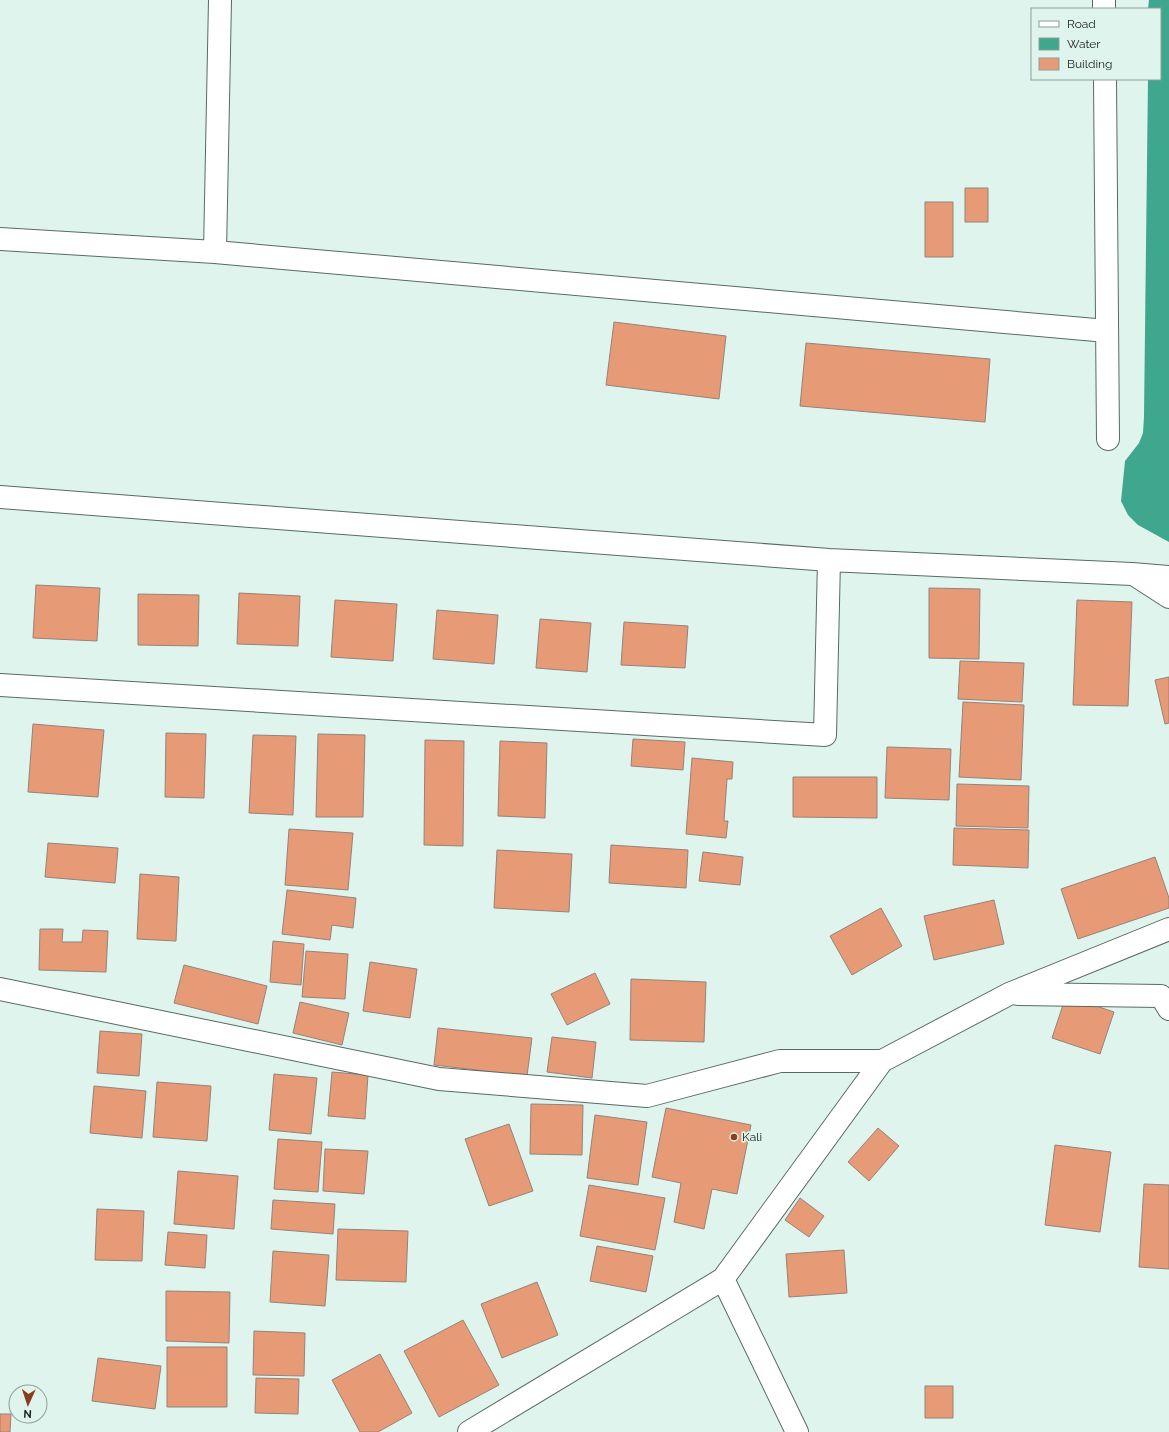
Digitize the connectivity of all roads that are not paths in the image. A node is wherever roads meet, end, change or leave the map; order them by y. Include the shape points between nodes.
1 (220, 0) edge
2 (1105, 80) edge
3 (0, 239) edge
4 (215, 252) junction
5 (1107, 331) junction
6 (1108, 439) dead end
7 (0, 497) edge
8 (829, 560) junction
9 (1132, 574) junction
10 (1169, 577) edge
11 (1169, 598) edge
12 (0, 685) edge
13 (1169, 929) edge
14 (0, 989) edge
15 (1009, 994) junction
16 (1169, 1009) edge
17 (882, 1062) junction
18 (723, 1280) junction
19 (469, 1432) edge
20 (797, 1432) edge

1 - 4 street
2 - 5 street
3 - 4 street
4 - 5 street
5 - 6 street
7 - 8 street
8 - 9 street
8 - 12 street via 825,735
9 - 10 street
9 - 11 street
13 - 15 street
14 - 17 street via 439,1079 486,1083 647,1096 780,1061
15 - 16 street via 1160,996
15 - 17 street
17 - 18 street
18 - 19 street
18 - 20 street

